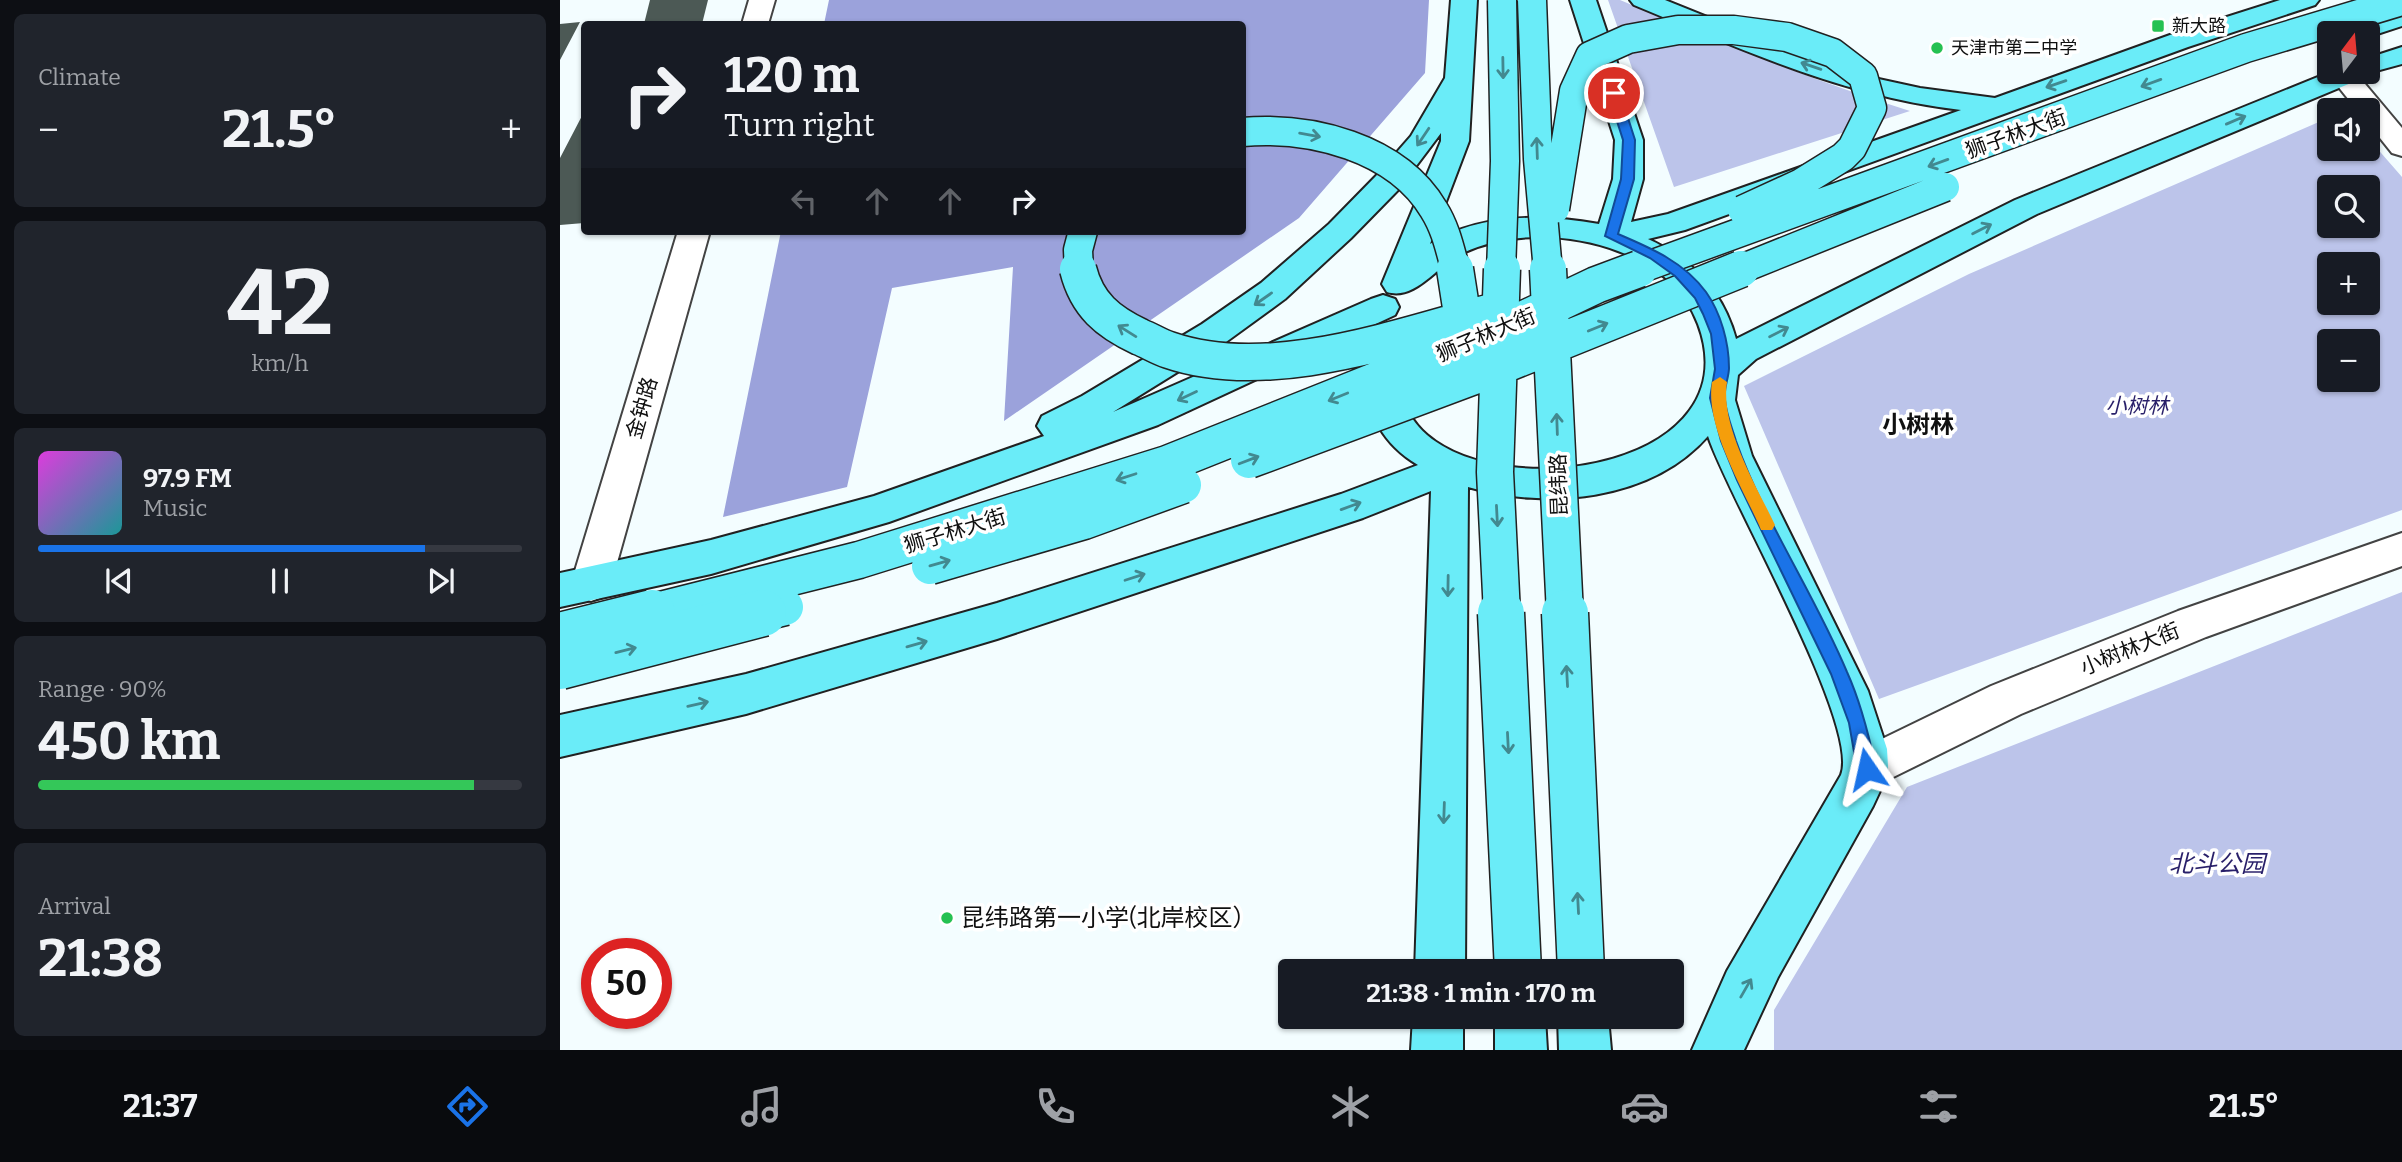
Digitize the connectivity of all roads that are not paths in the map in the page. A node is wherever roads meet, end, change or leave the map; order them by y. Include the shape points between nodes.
1 (762, 0) edge
2 (1464, 0) edge
3 (1502, 0) edge
4 (1532, 0) edge
5 (1583, 0) edge
6 (1643, 0) edge
7 (2402, 1) edge
8 (2291, 2) edge
9 (2402, 18) edge
10 (756, 21) edge
11 (2380, 25) edge
12 (2317, 45) edge
13 (2402, 55) edge
14 (2380, 62) edge
15 (1458, 79) junction
16 (2324, 84) edge
17 (2363, 84) edge
18 (1996, 105) junction
19 (1246, 132) edge
20 (2402, 147) edge
21 (1742, 211) junction
22 (693, 235) edge
23 (1082, 235) edge
24 (1611, 236) junction
25 (1547, 249) junction
26 (1641, 270) junction
27 (1596, 285) junction
28 (1393, 308) junction
29 (1719, 384) junction
30 (1450, 468) junction
31 (1495, 472) junction
32 (877, 511) junction
33 (2402, 549) edge
34 (575, 587) edge
35 (560, 636) edge
36 (560, 666) edge
37 (560, 736) edge
38 (1867, 769) junction
39 (1440, 959) edge
40 (1517, 959) edge
41 (1580, 959) edge
42 (1438, 1029) edge
43 (1520, 1029) edge
44 (1584, 1029) edge
45 (1437, 1050) edge
46 (1521, 1050) edge
47 (1585, 1050) edge
48 (1718, 1050) edge

1 - 10 street
2 - 15 main road
3 -> 31 main road, bridge via 1505,161
25 -> 4 main road, 昆纬路, bridge via 1538,159
5 - 24 main road via 1629,140 1628,179
18 -> 6 main road via 1895,91 1808,65
7 -> 26 main road, 狮子林大街, bridge via 2246,48
8 -> 18 main road
9 - 11 main road
36 -> 12 main road, 狮子林大街, bridge via 687,635 1084,521 1493,369 1960,181
13 - 14 main road
15 - 28 main road via 1455,141
15 -> 32 main road via 1423,140 1387,183 1273,291 1095,406
29 -> 16 main road via 1744,350 2026,207
17 - 20 street
18 - 24 main road via 1674,223
19 -> 31 main road, bridge via 1300,133 1354,146 1401,172 1433,208 1445,230 1459,284 1475,407
21 - 25 main road, bridge via 1815,176 1851,150 1869,116 1873,88 1845,49 1812,28 1736,8 1678,9 1625,25 1606,37 1588,58 1577,82
21 - 26 main road, bridge
21 - 28 main road, bridge
22 - 34 street, 金钟路
28 -> 23 main road, bridge via 1308,358 1241,362 1191,357 1149,345 1097,310 1085,293 1077,268
24 - 28 main road via 1538,228 1496,232 1453,245
24 - 29 main road via 1680,272 1701,295 1718,334
41 -> 25 main road, 昆纬路, bridge
26 - 27 main road, 狮子林大街, bridge
27 - 28 main road, bridge
27 -> 35 main road, 狮子林大街, bridge via 1493,334 1167,464 859,560
28 - 30 main road via 1372,343 1376,382 1391,421 1429,458
28 -> 32 main road via 1145,415
29 - 30 main road via 1693,431 1661,456 1620,474 1572,484 1523,482
29 - 38 main road via 1729,441 1839,673 1858,723
37 -> 30 main road via 746,694 998,621 1350,507
30 -> 39 main road
31 -> 40 main road, bridge
32 - 34 main road via 711,557
33 - 38 street, 小树林大街 via 2192,624 2006,699
48 -> 38 main road via 1731,1016
42 - 45 main road
43 - 46 main road
44 - 47 main road

